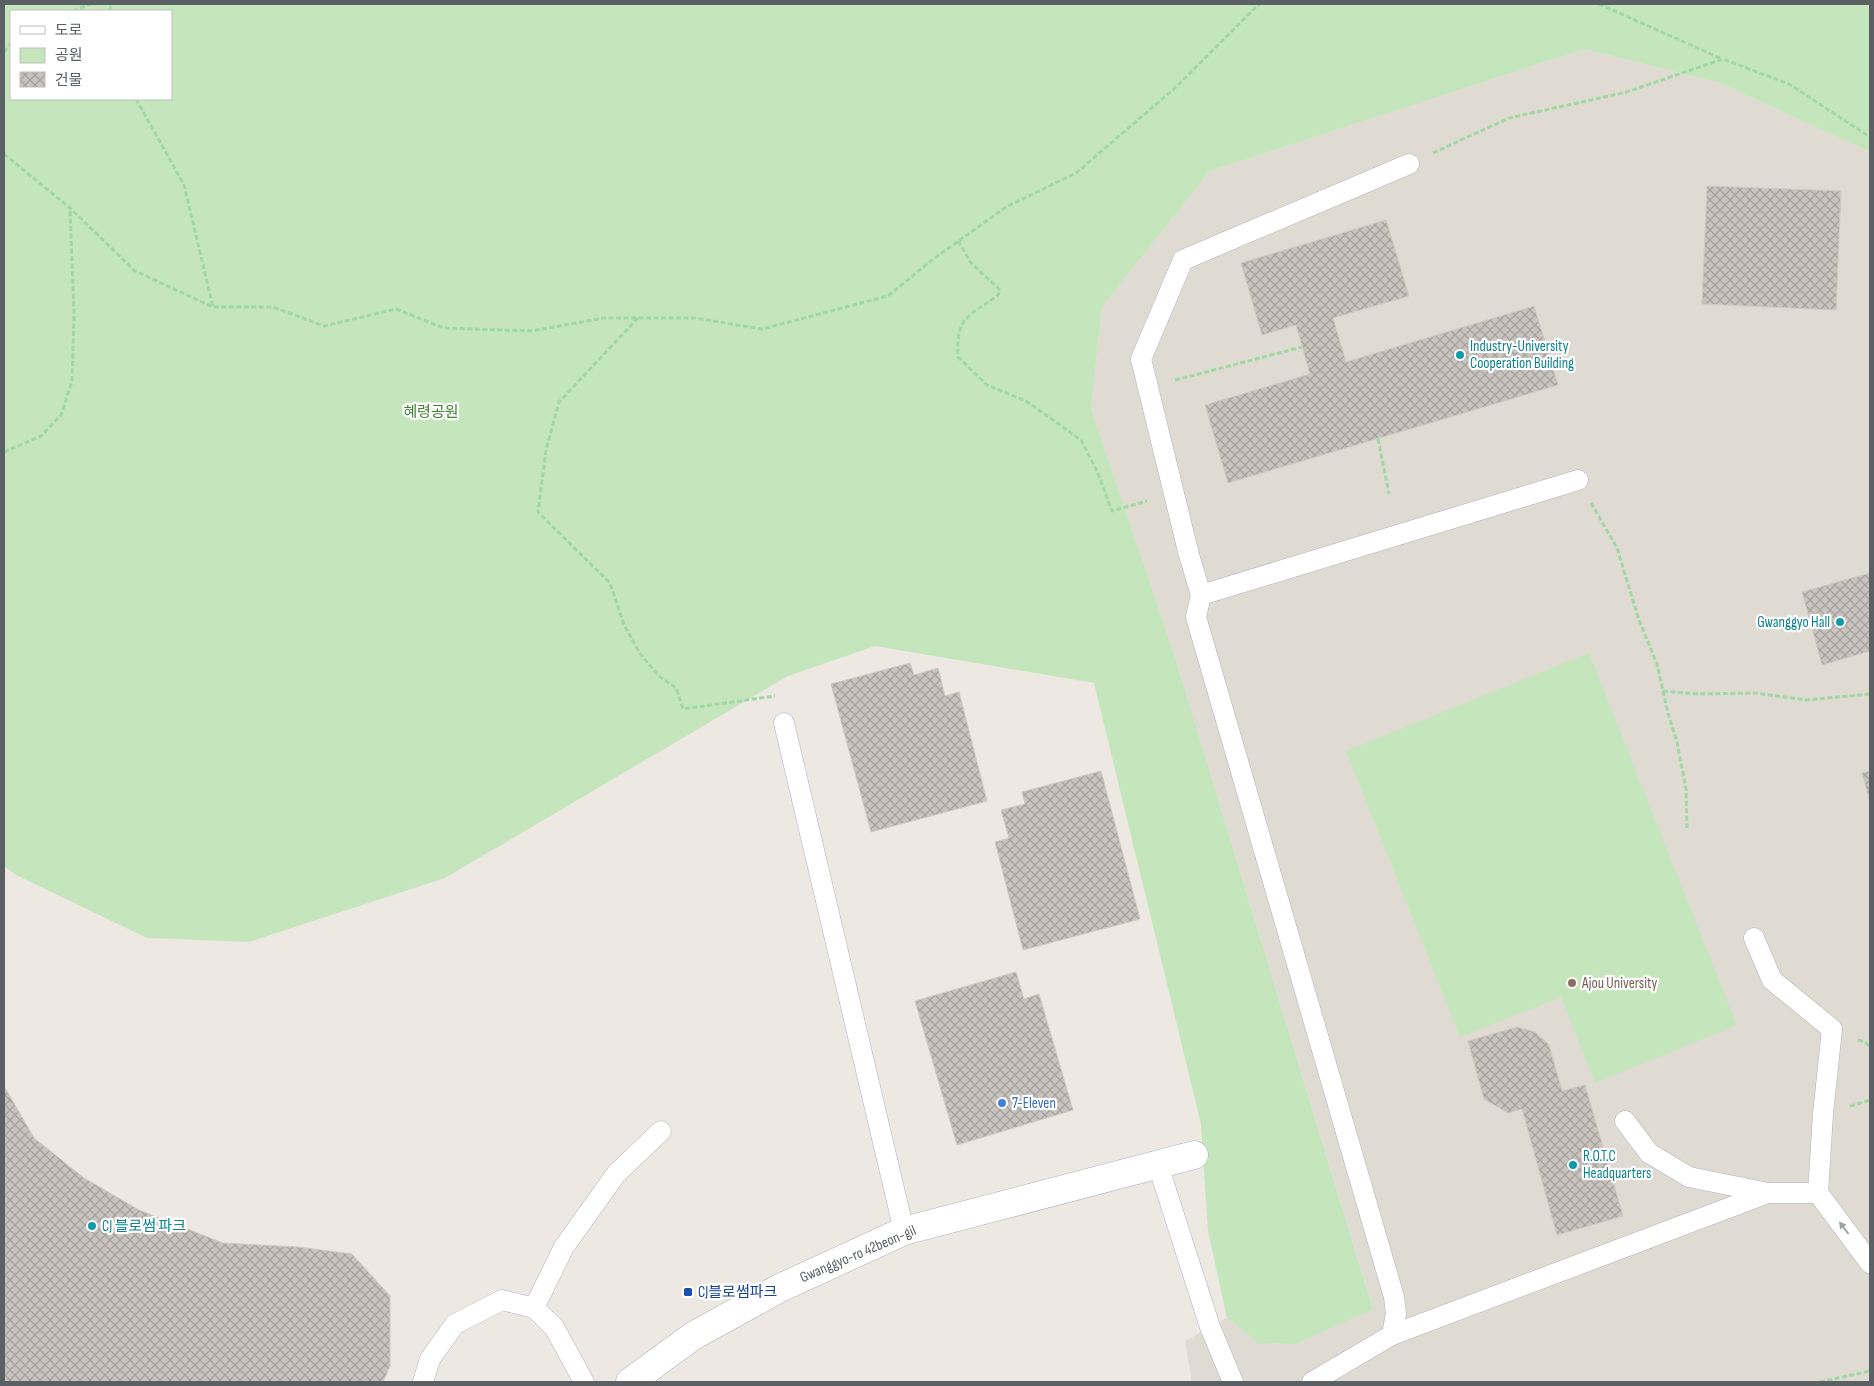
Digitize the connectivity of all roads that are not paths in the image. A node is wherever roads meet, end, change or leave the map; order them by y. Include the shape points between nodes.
1 (1409, 164) road end
2 (1578, 480) road end
3 (1201, 595) junction
4 (784, 723) road end
5 (1754, 938) dead end
6 (1625, 1120) dead end
7 (661, 1131) dead end
8 (1194, 1155) dead end
9 (1158, 1165) junction
10 (1768, 1193) junction
11 (1818, 1193) junction
12 (904, 1231) junction
13 (1870, 1262) edge
14 (534, 1308) junction
15 (1392, 1335) junction
16 (423, 1382) edge
17 (584, 1382) edge
18 (630, 1382) edge
19 (1233, 1382) edge
20 (1312, 1382) edge

1 - 3 lane via 1183,260 1141,359
2 - 3 lane
3 - 15 lane via 1196,616 1394,1297 1396,1314
4 - 12 lane
5 - 11 lane via 1772,980 1832,1029
6 - 10 lane via 1649,1152 1689,1177
7 - 14 lane via 616,1174 564,1247
8 - 9 street, Gwanggyo-ro 42beon-gil
9 - 12 street, Gwanggyo-ro 42beon-gil
9 - 19 lane via 1210,1327
10 - 11 lane
10 - 15 lane
13 -> 11 lane
12 - 18 street, Gwanggyo-ro 42beon-gil via 762,1298 693,1336
14 - 16 lane via 502,1300 455,1324 430,1359
14 - 17 lane via 554,1327
15 - 20 lane

